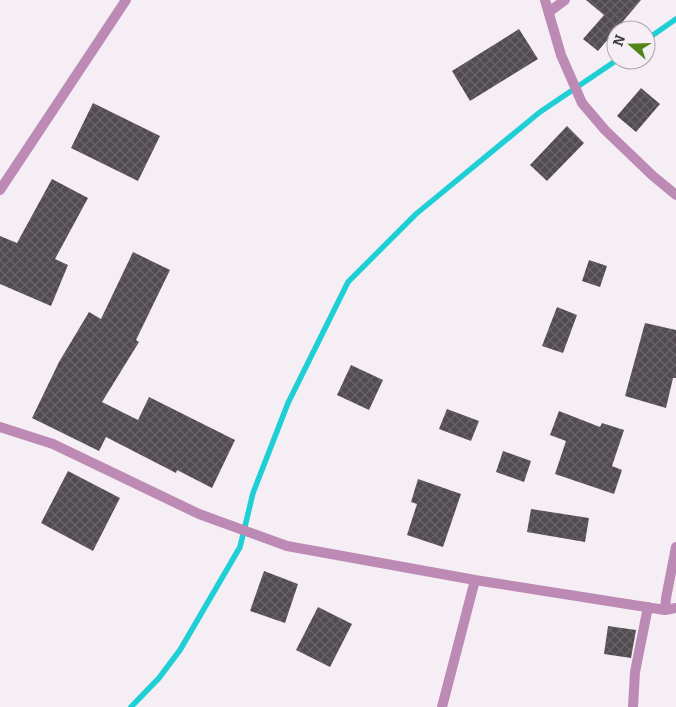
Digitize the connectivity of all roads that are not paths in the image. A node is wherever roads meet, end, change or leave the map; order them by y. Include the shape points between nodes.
1 (126, 0) edge
2 (545, 0) edge
3 (565, 0) edge
4 (549, 12) junction
5 (0, 190) edge
6 (676, 195) edge
7 (0, 427) edge
8 (676, 547) edge
9 (475, 580) junction
10 (648, 607) junction
11 (671, 609) edge
12 (442, 707) edge
13 (633, 707) edge

1 - 5 street
2 - 4 street
3 - 4 street
4 - 6 street via 561,55 582,103 605,130
7 - 9 street via 53,444 198,514 287,546
8 - 11 street via 666,598
9 - 10 street
9 - 12 street
10 - 11 street
10 - 13 street

